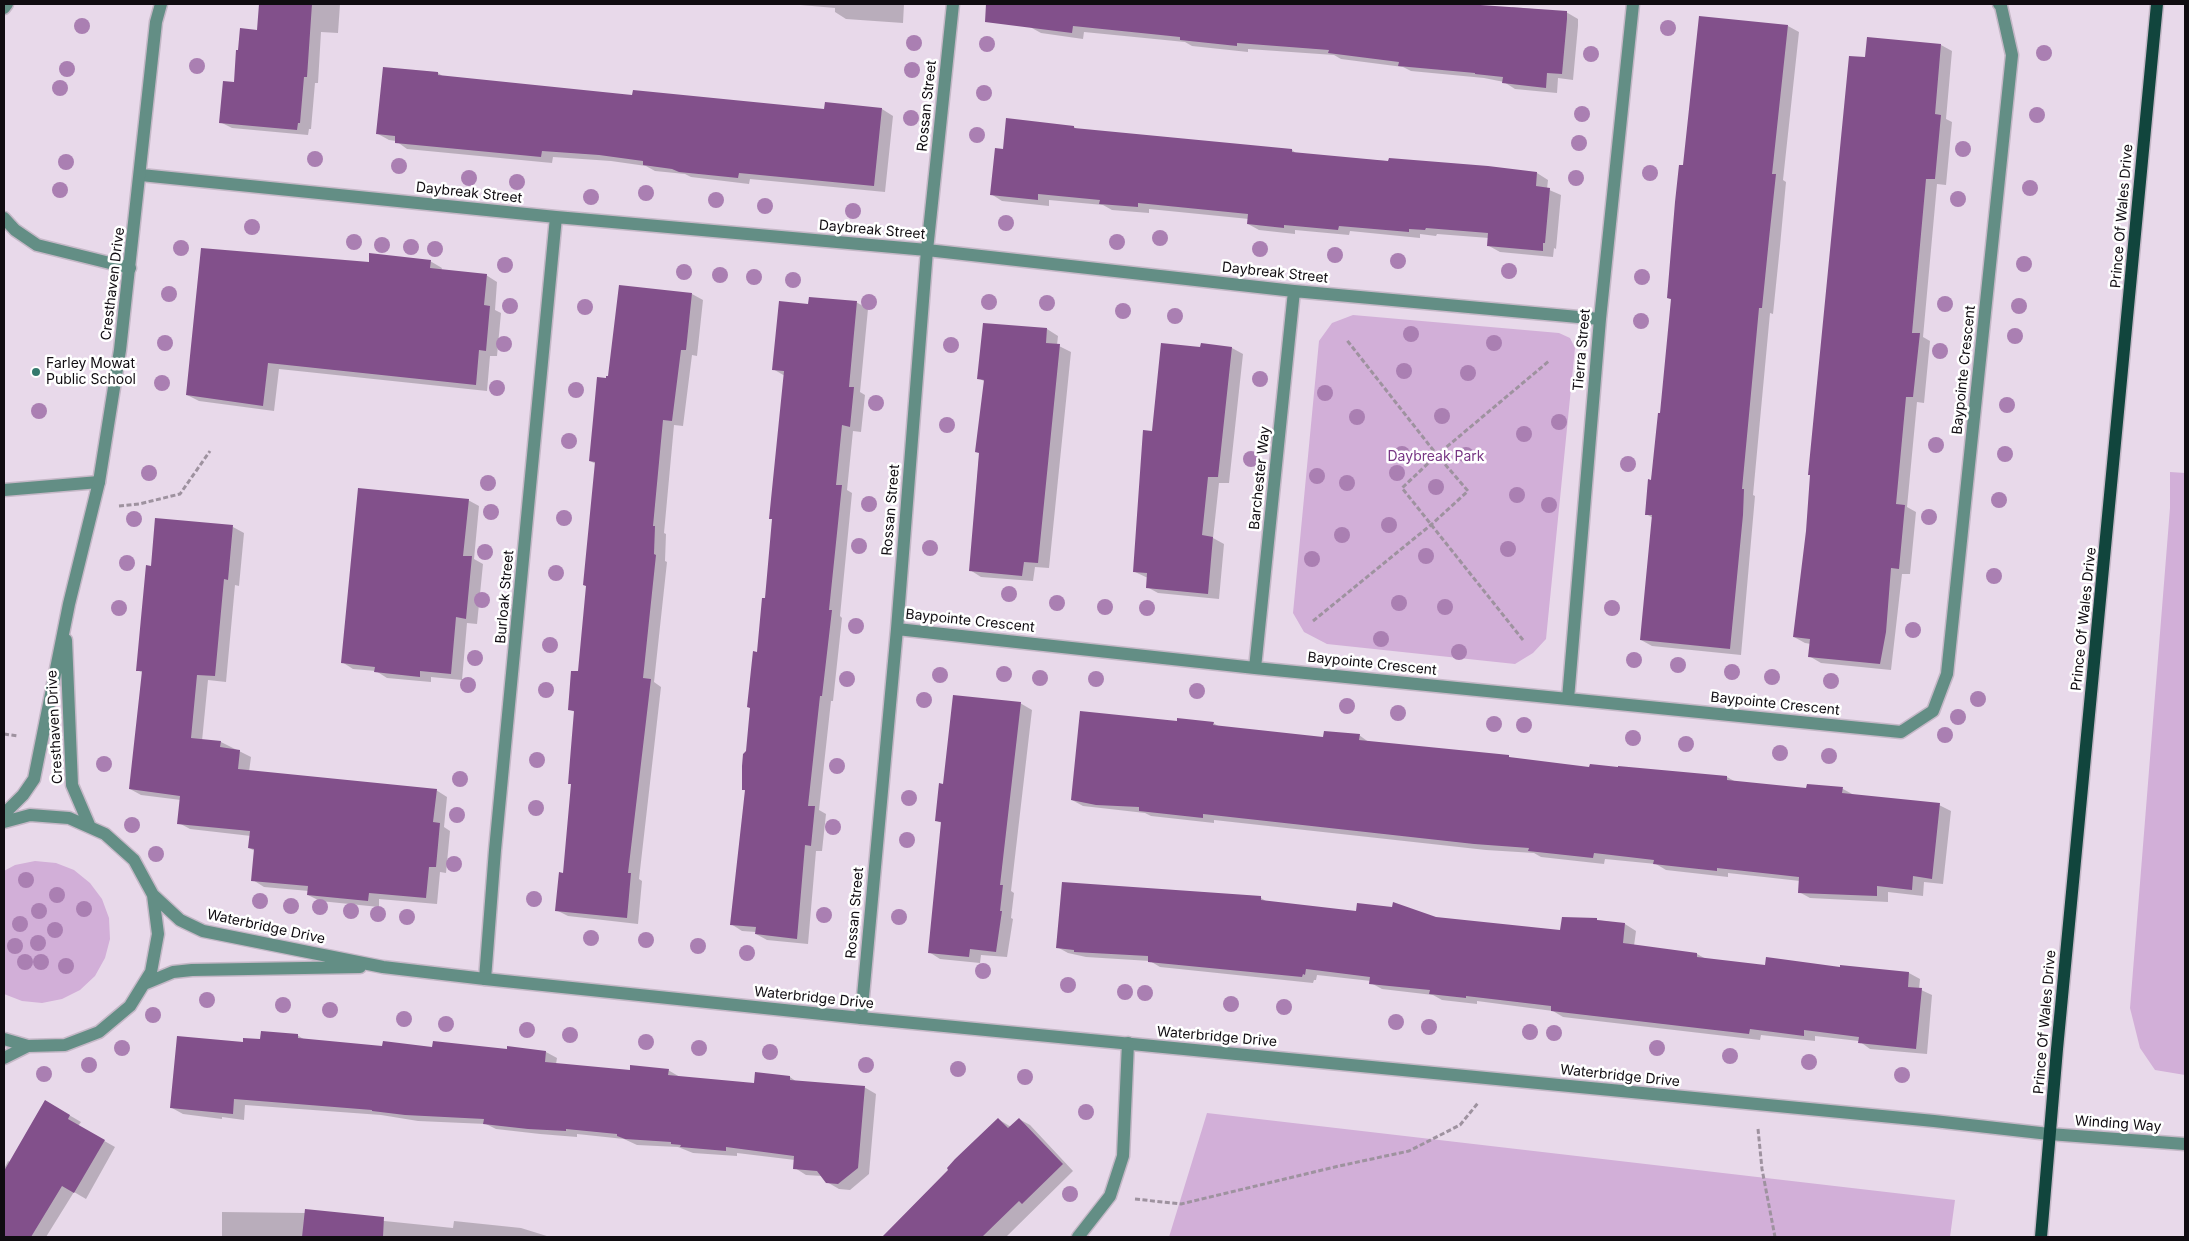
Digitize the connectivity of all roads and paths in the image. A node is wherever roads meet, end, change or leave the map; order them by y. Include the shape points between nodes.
1 (7, 4) edge
2 (161, 4) edge
3 (953, 4) edge
4 (1633, 4) edge
5 (1999, 4) edge
6 (2157, 4) edge
7 (4, 8) edge
8 (140, 175) junction
9 (556, 217) junction
10 (4, 218) edge
11 (927, 250) junction
12 (130, 268) junction
13 (1294, 291) junction
14 (1600, 319) junction
15 (1346, 339) dead end
16 (1549, 361) dead end
17 (210, 451) dead end
18 (1437, 455) junction
19 (99, 482) junction
20 (4, 490) edge
21 (118, 506) dead end
22 (1432, 524) junction
23 (1313, 622) dead end
24 (65, 623) junction
25 (896, 629) junction
26 (1523, 640) dead end
27 (1255, 668) junction
28 (1568, 698) junction
29 (4, 734) edge
30 (20, 736) dead end
31 (4, 814) edge
32 (4, 822) edge
33 (90, 826) junction
34 (153, 895) junction
35 (383, 967) junction
36 (485, 980) junction
37 (144, 984) junction
38 (861, 1018) junction
39 (4, 1039) edge
40 (1128, 1044) junction
41 (28, 1046) junction
42 (4, 1058) edge
43 (1498, 1079) junction
44 (1756, 1104) junction
45 (2049, 1134) junction
46 (2185, 1144) edge
47 (1110, 1196) junction
48 (1078, 1237) edge
49 (1775, 1237) edge
50 (2041, 1237) edge

1 - 7 street
2 - 8 street, Cresthaven Drive via 156,22
3 - 11 street, Rossan Street
4 - 14 street, Tierra Street
5 - 28 street, Baypointe Crescent via 2012,55 1947,674 1933,711 1901,732
6 - 45 main road, Prince Of Wales Drive
8 - 9 street, Daybreak Street
8 - 12 street, Cresthaven Drive
9 - 11 street, Daybreak Street
9 - 36 street, Burloak Street
10 - 12 street via 37,245
11 - 13 street, Daybreak Street
11 - 25 street, Rossan Street
12 - 19 street, Cresthaven Drive
13 - 14 street, Daybreak Street
13 - 27 street, Barchester Way
14 - 28 street, Tierra Street
15 - 18 path
16 - 18 path
17 - 21 path via 180,494
18 - 22 path via 1402,488
18 - 22 path via 1468,491
19 - 20 street
19 - 24 street, Cresthaven Drive
22 - 23 path
22 - 26 path
24 - 31 street, Cresthaven Drive via 34,778
24 - 33 street, Cresthaven Drive via 72,785
25 - 27 street, Baypointe Crescent
25 - 38 street, Rossan Street
27 - 28 street, Baypointe Crescent
29 - 30 path
32 - 33 street via 30,815 69,818
33 - 34 street via 105,834 134,860
34 - 35 street, Waterbridge Drive via 180,920 203,931
34 - 37 street via 158,934 151,972
35 - 36 street, Waterbridge Drive
35 - 37 street, Waterbridge Drive via 192,970 173,972
36 - 38 street, Waterbridge Drive
37 - 41 street via 130,1006 99,1032 65,1045
38 - 40 street, Waterbridge Drive
39 - 41 street
40 - 43 street, Waterbridge Drive
40 - 47 street via 1123,1156
41 - 42 street
43 - 44 street, Waterbridge Drive
43 - 47 path via 1460,1125 1410,1151 1182,1204
44 - 45 street, Waterbridge Drive
44 - 49 path via 1762,1169
45 - 46 street, Winding Way
45 - 50 main road, Prince Of Wales Drive
47 - 48 street

